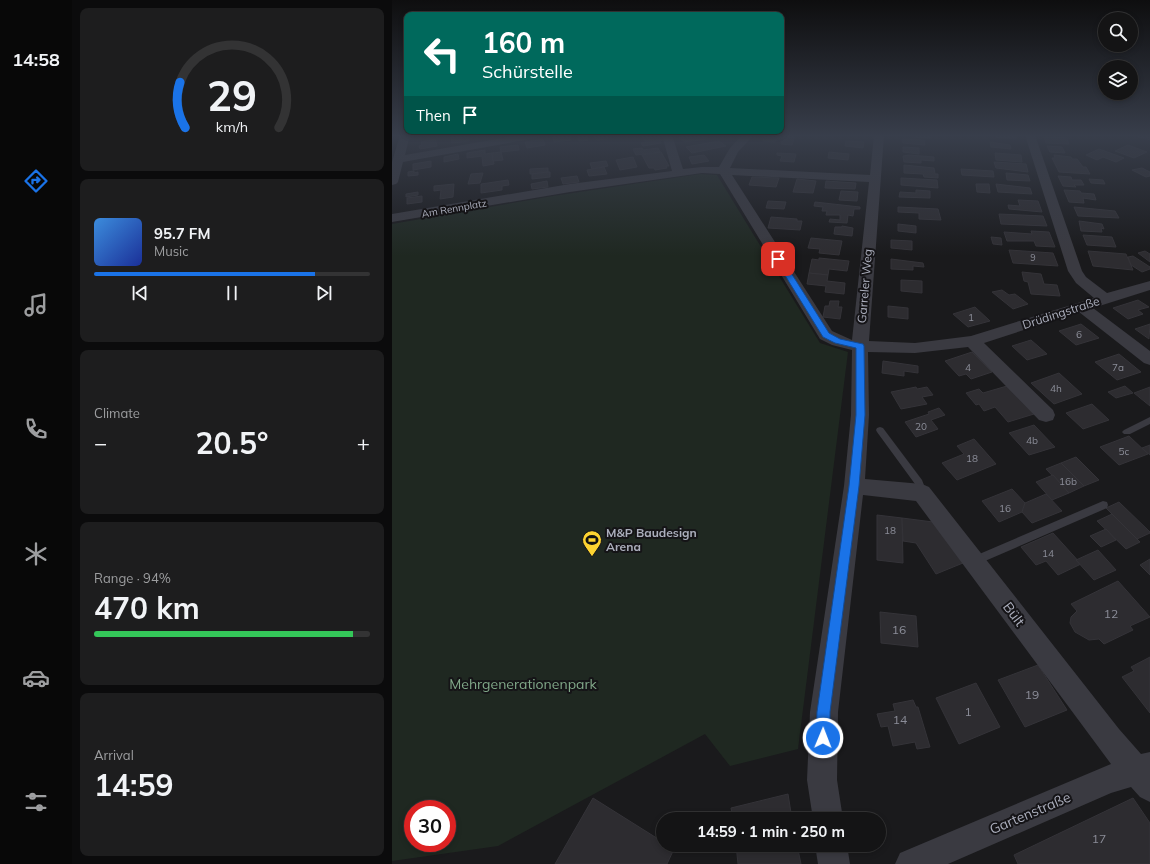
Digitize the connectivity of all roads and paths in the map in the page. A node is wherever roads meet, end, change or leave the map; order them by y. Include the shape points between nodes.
1 (661, 175) edge
2 (726, 175) edge
3 (813, 175) edge
4 (875, 175) edge
5 (1043, 175) edge
6 (875, 179) junction
7 (392, 218) edge
8 (1150, 285) edge
9 (1105, 299) junction
10 (1082, 307) junction
11 (972, 341) junction
12 (860, 346) junction
13 (1150, 359) edge
14 (1046, 415) dead end
15 (1150, 420) edge
16 (880, 430) dead end
17 (1127, 432) dead end
18 (854, 486) junction
19 (922, 493) junction
20 (1103, 505) dead end
21 (974, 562) junction
22 (1146, 775) edge
23 (827, 812) edge
24 (832, 852) edge
25 (834, 864) edge
26 (911, 864) edge

1 - 7 street, Am Rennplatz
2 - 12 street, Drüdingstraße via 826,335 838,341
3 - 6 street, Am Rennplatz
4 - 6 street, Garreler Weg
5 - 9 street via 1075,271 1081,280
6 - 12 street, Garreler Weg
8 - 9 street, Drüdingstraße
9 - 10 street, Drüdingstraße
10 - 11 street, Drüdingstraße
10 - 13 street
11 - 12 street, Drüdingstraße via 915,348
11 - 14 street
12 - 18 street, Garreler Weg via 860,415
15 - 17 lane
16 - 19 lane via 919,483
18 - 19 street
18 - 23 street, Garreler Weg via 824,712 822,780
19 - 21 street, Bült
20 - 21 lane
21 - 22 street, Bült via 1109,739
22 - 26 street, Gartenstraße via 1109,779
24 - 25 street

